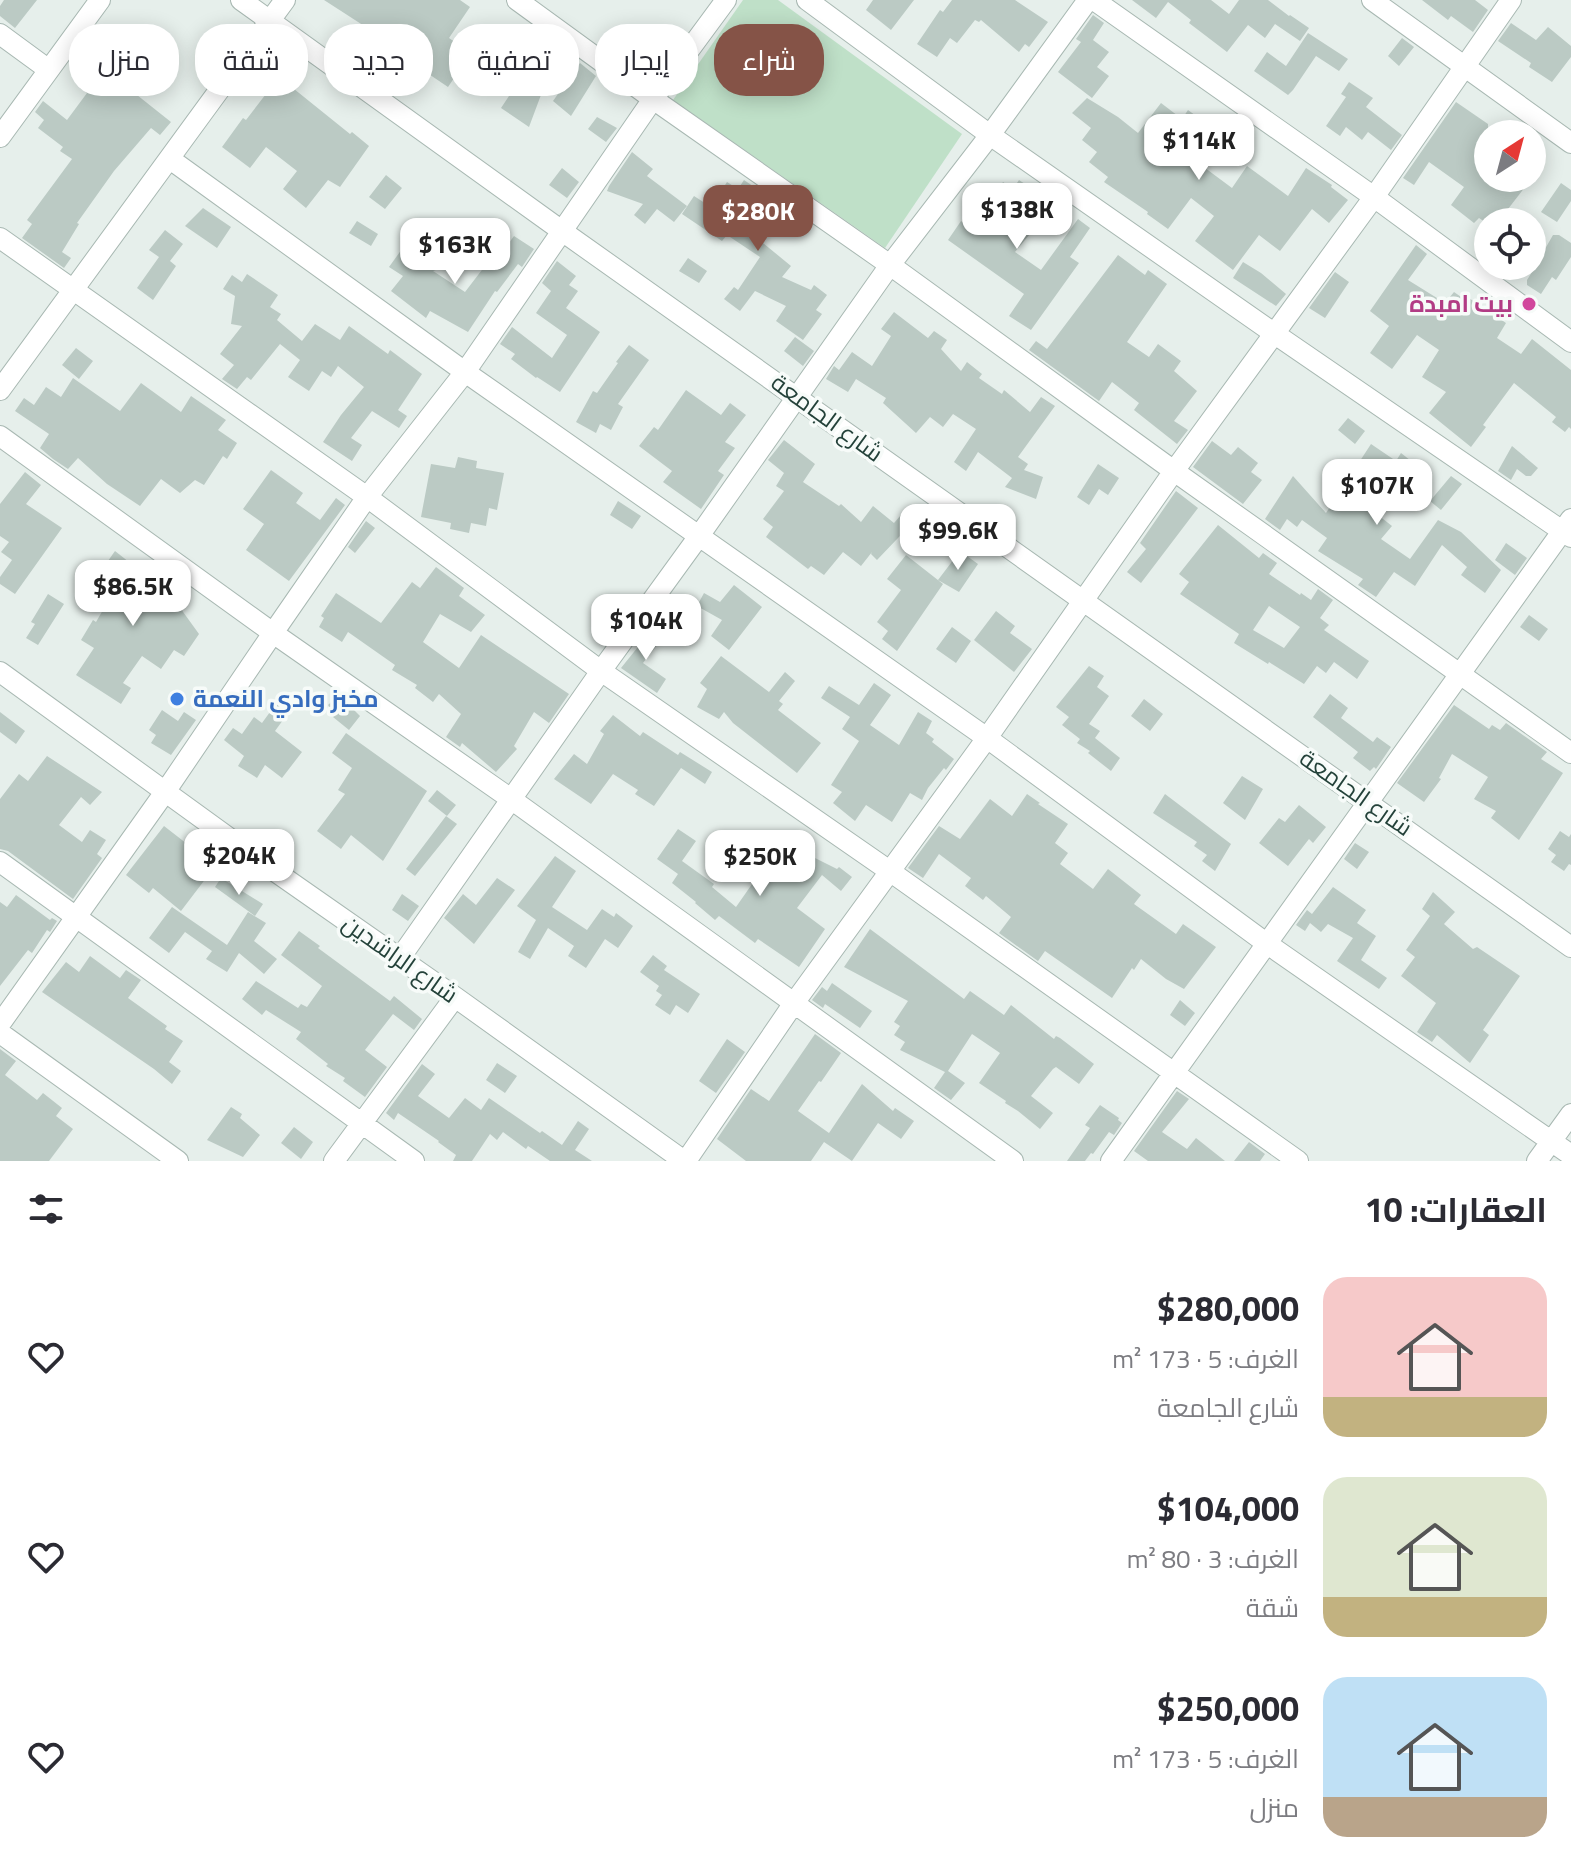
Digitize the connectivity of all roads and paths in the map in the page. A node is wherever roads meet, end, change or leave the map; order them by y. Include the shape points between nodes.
1 (100, 0) edge
2 (241, 0) edge
3 (285, 0) edge
4 (517, 0) edge
5 (726, 0) edge
6 (807, 0) edge
7 (1088, 0) edge
8 (1094, 0) edge
9 (1372, 0) edge
10 (1511, 0) edge
11 (270, 21) junction
12 (0, 34) edge
13 (1463, 66) junction
14 (49, 70) junction
15 (653, 99) junction
16 (990, 135) junction
17 (0, 137) edge
18 (1571, 143) edge
19 (170, 159) junction
20 (1374, 197) junction
21 (562, 231) junction
22 (0, 238) edge
23 (890, 265) junction
24 (72, 290) junction
25 (1275, 334) junction
26 (1571, 342) edge
27 (465, 372) junction
28 (0, 390) edge
29 (797, 396) junction
30 (0, 436) edge
31 (1174, 471) junction
32 (367, 497) junction
33 (1568, 529) edge
34 (699, 536) junction
35 (1083, 602) junction
36 (273, 633) junction
37 (601, 671) junction
38 (0, 672) edge
39 (1460, 673) junction
40 (987, 738) junction
41 (1571, 753) edge
42 (165, 792) junction
43 (511, 799) junction
44 (1369, 802) junction
45 (0, 862) edge
46 (891, 872) junction
47 (77, 918) junction
48 (1266, 943) junction
49 (1571, 947) edge
50 (400, 958) junction
51 (455, 997) junction
52 (794, 1003) junction
53 (0, 1024) edge
54 (0, 1033) edge
55 (1173, 1072) junction
56 (1571, 1114) edge
57 (360, 1123) junction
58 (1552, 1140) junction
59 (1571, 1155) edge
60 (178, 1161) edge
61 (334, 1161) edge
62 (414, 1161) edge
63 (685, 1161) edge
64 (1013, 1161) edge
65 (1111, 1161) edge
66 (1298, 1161) edge
67 (1537, 1161) edge

1 - 14 street
2 - 11 street, شارع الجامعة
3 - 11 street
4 - 15 street
5 - 15 street
6 - 16 street
7 - 16 street
8 - 20 street
9 - 13 street
10 - 13 street
11 - 19 street
11 - 21 street, شارع الجامعة
12 - 14 street
13 - 18 street
13 - 20 street
14 - 17 street
15 - 21 street
15 - 23 street
16 - 23 street
16 - 25 street
19 - 24 street
19 - 27 street
20 - 25 street
20 - 26 street
21 - 27 street
21 - 29 street, شارع الجامعة
22 - 24 street
23 - 29 street
23 - 31 street
24 - 28 street
24 - 32 street
25 - 31 street
25 - 33 street
27 - 32 street
27 - 34 street
29 - 34 street
29 - 35 street, شارع الجامعة
30 - 36 street
31 - 35 street
31 - 39 street
32 - 36 street
32 - 37 street
33 - 39 street
34 - 37 street
34 - 40 street
35 - 40 street
35 - 44 street, شارع الجامعة
36 - 42 street
36 - 43 street
37 - 43 street
37 - 46 street
38 - 42 street, شارع الراشدين
39 - 41 street
39 - 44 street
40 - 46 street
40 - 48 street
42 - 47 street
42 - 50 street, شارع الراشدين
43 - 50 street
43 - 52 street
44 - 48 street
44 - 49 street, شارع الجامعة
45 - 47 street
46 - 52 street
46 - 55 street
47 - 53 street
47 - 57 street
48 - 55 street
48 - 58 street
50 - 51 street, شارع الراشدين
51 - 57 street
51 - 63 street, شارع الراشدين
52 - 63 street
52 - 64 street
54 - 60 street
55 - 65 street
55 - 66 street
56 - 58 street
57 - 61 street
57 - 62 street
58 - 59 street
58 - 67 street

